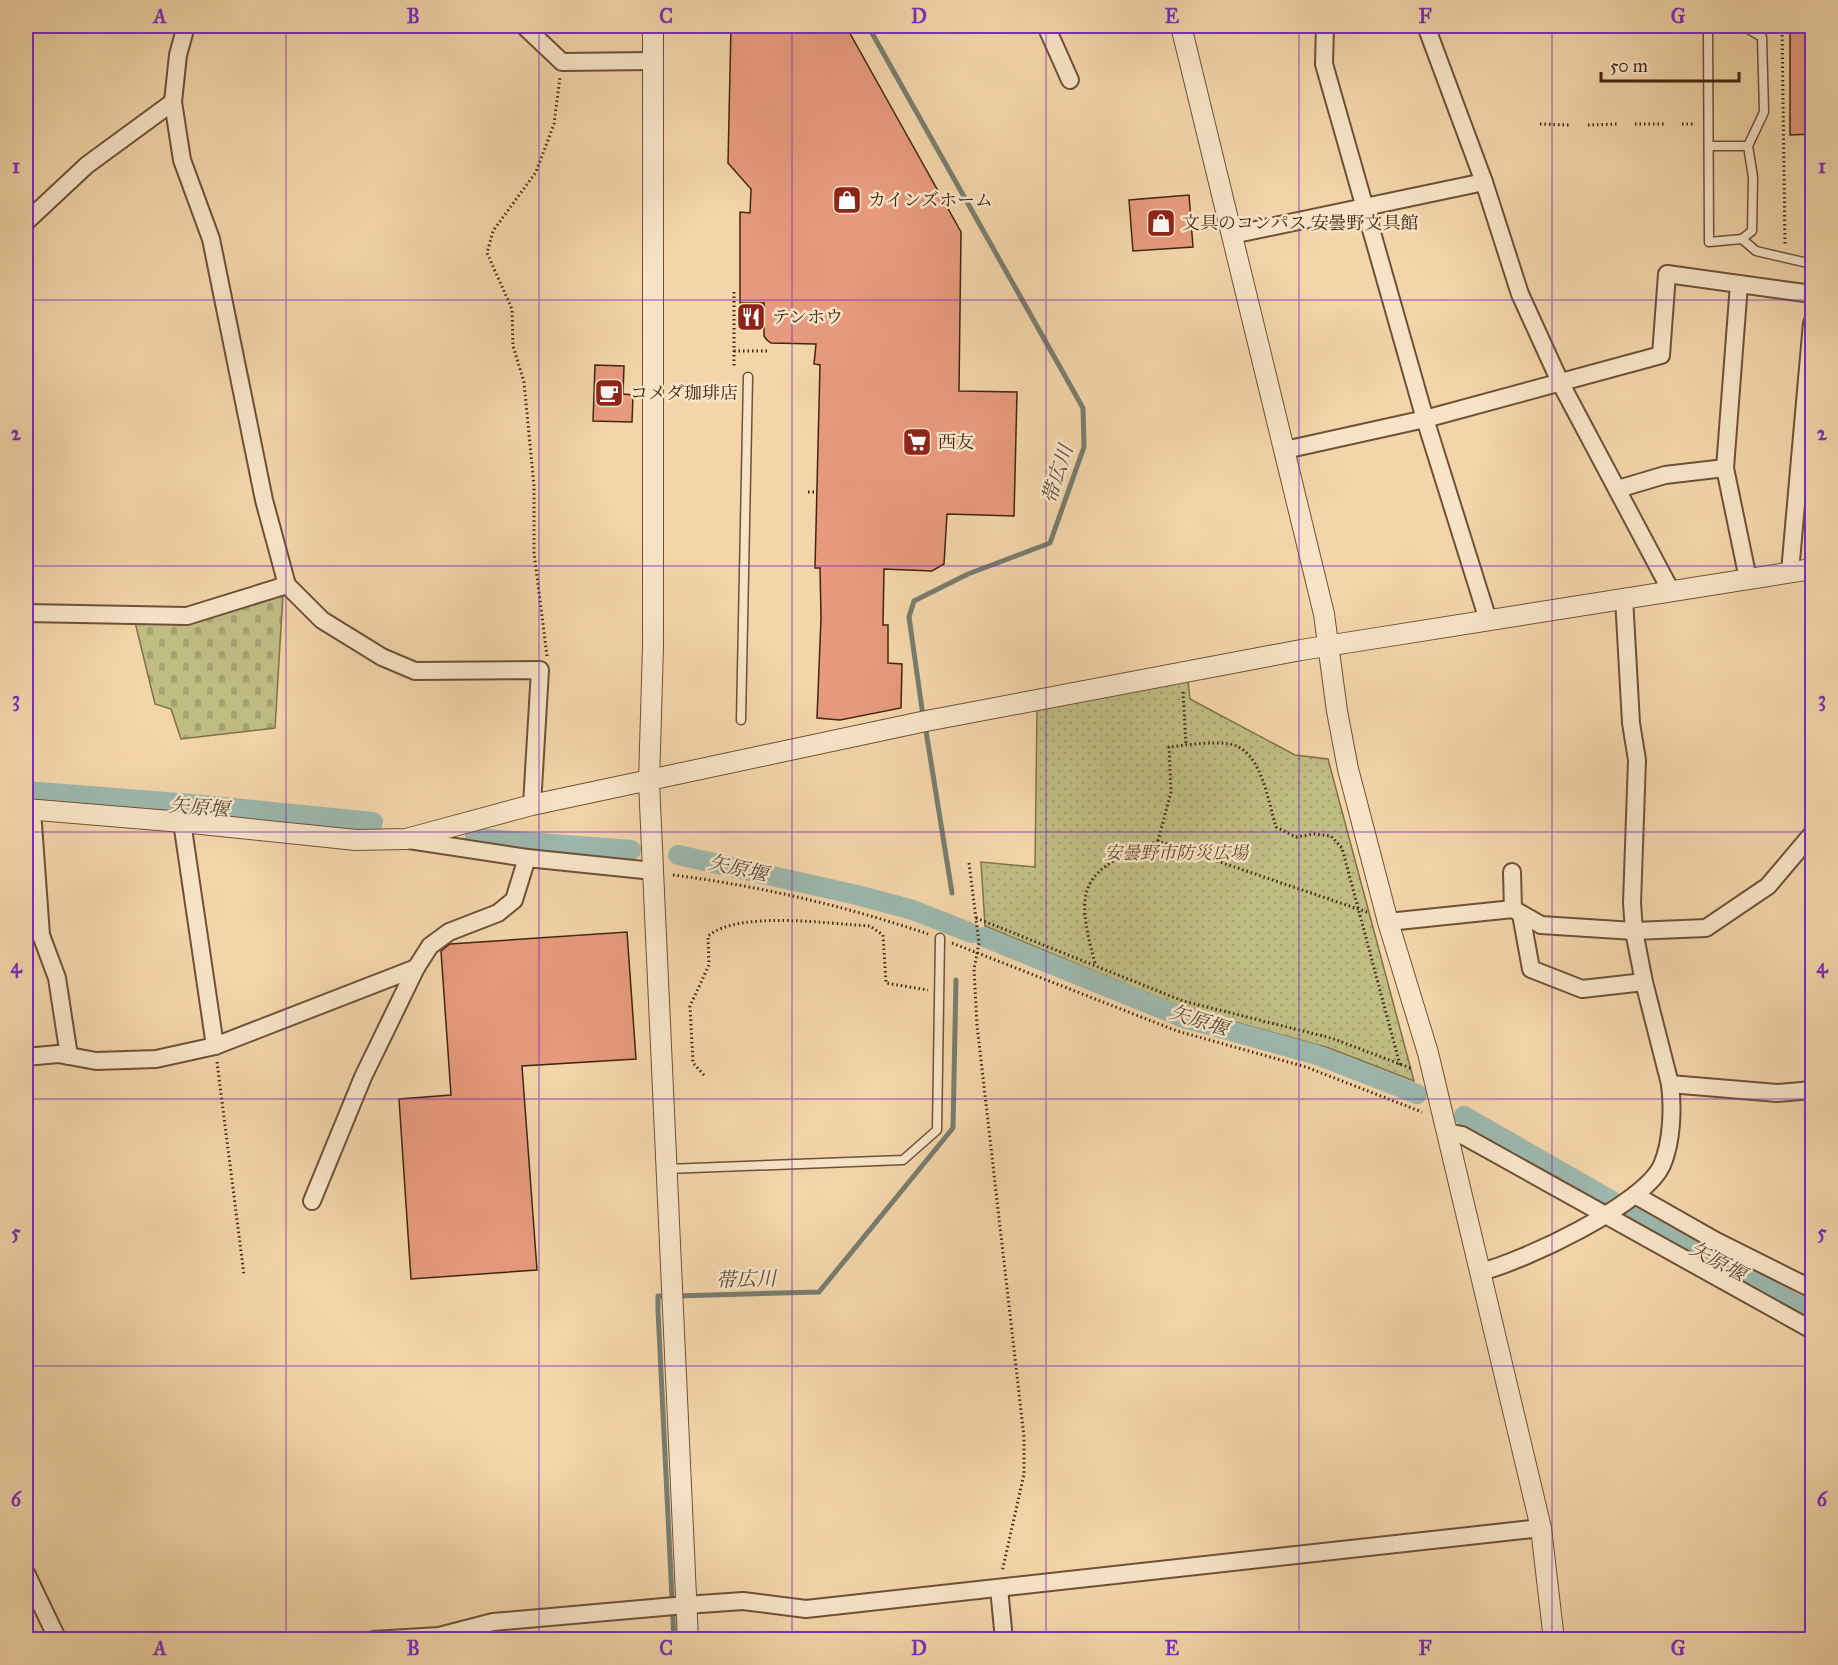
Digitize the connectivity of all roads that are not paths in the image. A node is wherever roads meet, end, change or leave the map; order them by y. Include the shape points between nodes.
1 (186, 26) edge
2 (524, 26) edge
3 (654, 26) edge
4 (1046, 26) edge
5 (1181, 26) edge
6 (1325, 26) edge
7 (1426, 26) edge
8 (1708, 26) edge
9 (1743, 26) edge
10 (653, 61) junction
11 (1070, 80) dead end
12 (173, 102) junction
13 (1709, 146) junction
14 (1748, 146) junction
15 (1484, 182) junction
16 (1365, 206) junction
17 (26, 222) edge
18 (1232, 235) junction
19 (1742, 240) junction
20 (1812, 264) edge
21 (1739, 284) junction
22 (1812, 294) edge
23 (1812, 323) edge
24 (748, 377) dead end
25 (1562, 384) junction
26 (1425, 419) junction
27 (1285, 450) junction
28 (1725, 468) junction
29 (1617, 489) junction
30 (1812, 568) edge
31 (1790, 572) junction
32 (1748, 579) junction
33 (287, 585) junction
34 (1671, 591) junction
35 (1624, 598) junction
36 (26, 613) edge
37 (1488, 620) junction
38 (1328, 646) junction
39 (741, 720) dead end
40 (649, 782) junction
41 (532, 805) junction
42 (29, 810) edge
43 (182, 822) junction
44 (1812, 834) edge
45 (406, 839) junction
46 (527, 858) junction
47 (653, 871) junction
48 (1512, 872) dead end
49 (1517, 912) junction
50 (1380, 917) junction
51 (1634, 931) junction
52 (940, 938) road end
53 (416, 968) junction
54 (1644, 982) junction
55 (215, 1046) junction
56 (69, 1056) junction
57 (26, 1057) edge
58 (1670, 1084) junction
59 (1812, 1090) edge
60 (1445, 1124) junction
61 (666, 1169) junction
62 (1635, 1195) junction
63 (312, 1201) dead end
64 (1603, 1215) junction
65 (1480, 1272) junction
66 (1812, 1289) edge
67 (1812, 1330) edge
68 (1541, 1528) junction
69 (26, 1573) edge
70 (999, 1588) junction
71 (686, 1605) junction
72 (58, 1640) edge
73 (373, 1640) edge
74 (688, 1640) edge
75 (1004, 1640) edge
76 (1554, 1640) edge

1 - 12 street
2 - 10 street via 562,63
3 - 10 street
4 - 11 street
5 - 18 street
6 - 16 street via 1324,64
7 - 15 street
8 - 13 lane
9 - 14 lane via 1762,37 1764,112
10 - 40 street via 653,646
12 - 17 street via 87,165
12 - 33 street via 182,160 211,239 264,500
13 - 14 lane
13 - 19 lane via 1709,242
14 - 19 lane via 1753,177 1752,231
15 - 16 street
15 - 25 street via 1520,294
16 - 18 street
16 - 26 street
18 - 27 street
19 - 20 lane via 1756,251
21 - 22 street
21 - 25 street via 1667,274 1661,355
21 - 28 street
23 - 31 street
24 - 39 lane
25 - 26 street
25 - 29 street
26 - 27 street
26 - 37 street
27 - 38 street
28 - 29 street via 1665,475
28 - 32 street
29 - 34 street
30 - 31 street
31 - 32 street
32 - 34 street
33 - 36 street via 187,616
33 - 41 street via 322,620 382,657 416,671 540,670
34 - 35 street
35 - 37 street
35 - 51 street via 1630,723 1637,760
37 - 38 street
38 - 40 street via 926,721
38 - 50 street via 1348,769
40 - 41 street
40 - 47 street
41 - 45 street
42 - 43 street
42 - 56 street via 41,935 57,978
43 - 45 street via 356,840
43 - 55 street
44 - 51 street via 1768,886 1706,928
45 - 46 street
46 - 47 street
46 - 53 street via 514,900 498,913 449,932 430,946
47 - 61 street
48 - 49 street
49 - 50 street
49 - 51 street via 1541,925
49 - 54 street via 1531,969 1582,989
50 - 60 street via 1428,1053
51 - 54 street
52 - 61 lane via 937,1130 903,1160
53 - 55 street
53 - 63 street via 363,1077
54 - 58 street
55 - 56 street via 156,1059 96,1061
56 - 57 street
58 - 59 street via 1777,1093
58 - 62 street via 1667,1150 1654,1178
60 - 64 street
60 - 65 street
61 - 71 street
62 - 64 street
62 - 66 street
64 - 65 street via 1555,1242
64 - 67 street
65 - 68 street
68 - 70 street
68 - 76 street
69 - 72 street
70 - 71 street via 806,1609 743,1601
70 - 75 street
71 - 73 street via 492,1622 439,1636
71 - 74 street

